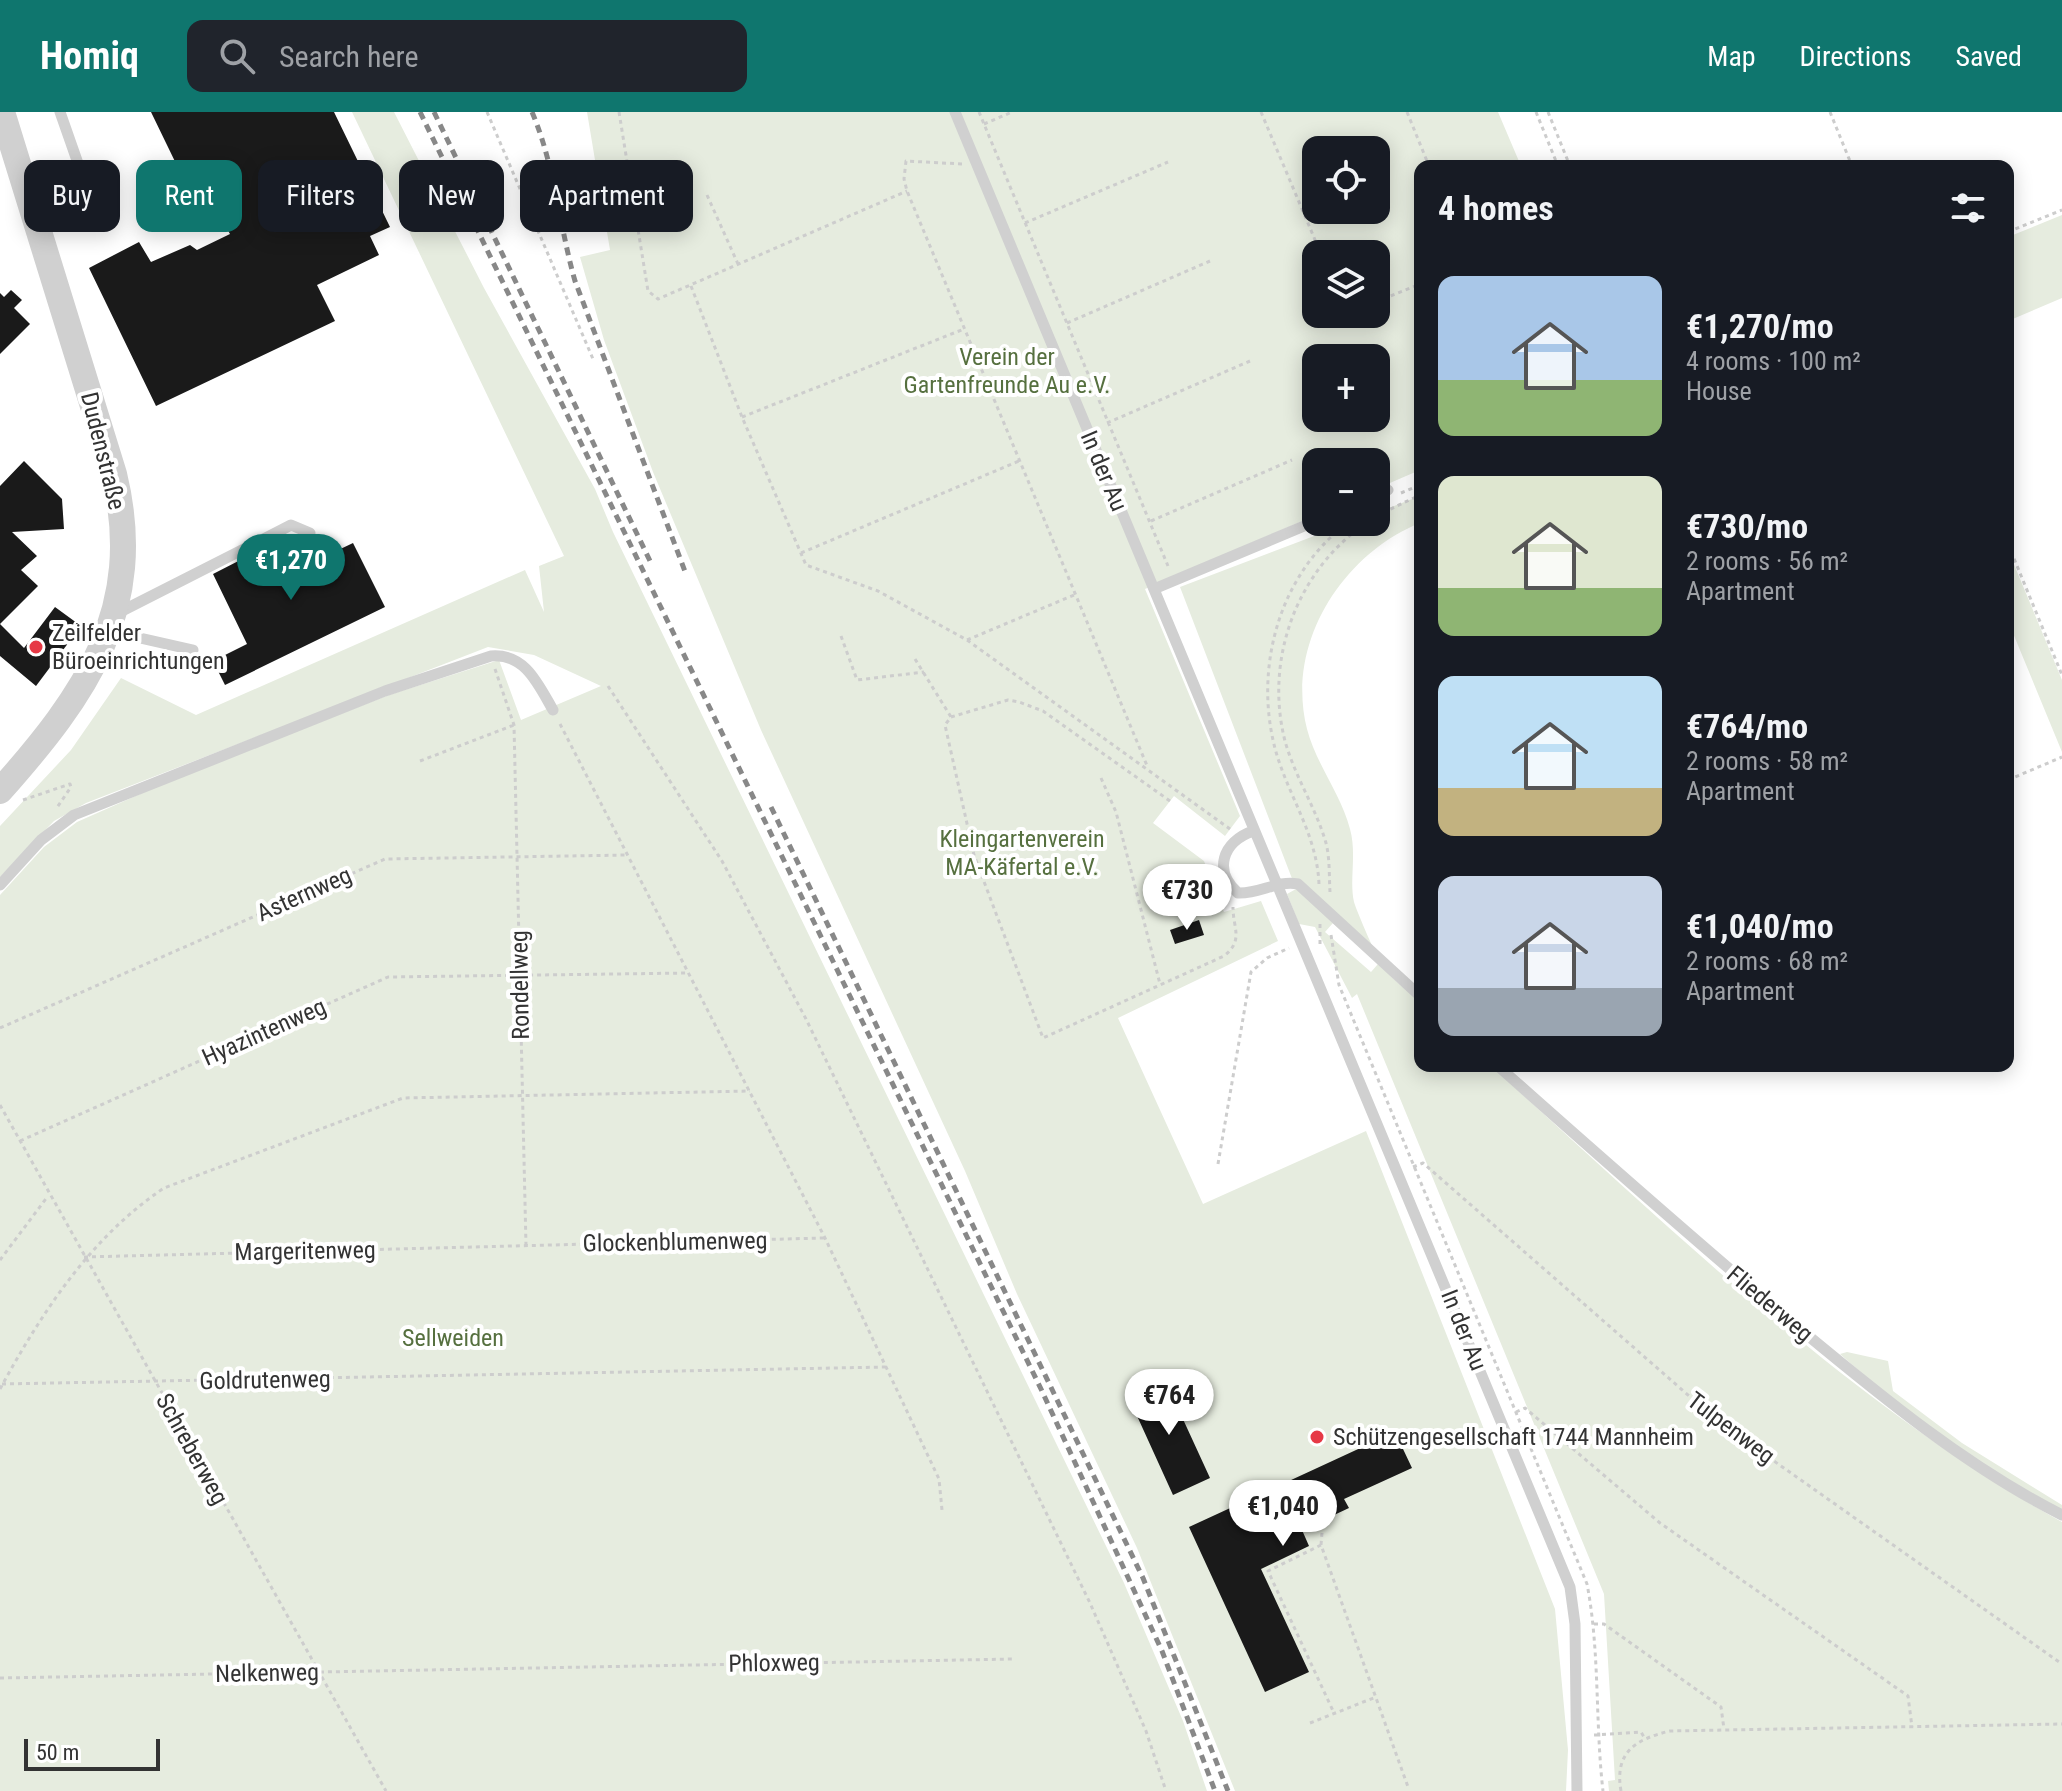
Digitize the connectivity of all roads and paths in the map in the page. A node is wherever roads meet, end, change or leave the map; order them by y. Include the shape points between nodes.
1 (2, 112) edge
2 (60, 112) edge
3 (487, 112) edge
4 (619, 112) edge
5 (955, 112) edge
6 (979, 112) edge
7 (1012, 112) edge
8 (1261, 112) edge
9 (1407, 112) edge
10 (1536, 112) edge
11 (1548, 112) edge
12 (1830, 112) edge
13 (984, 124) junction
14 (77, 160) edge
15 (1427, 160) edge
16 (1556, 160) edge
17 (1568, 160) edge
18 (1850, 160) edge
19 (1168, 162) dead end
20 (976, 164) junction
21 (24, 182) edge
22 (907, 191) junction
23 (707, 195) dead end
24 (2062, 210) edge
25 (1025, 223) junction
26 (2014, 230) edge
27 (40, 232) edge
28 (1315, 240) edge
29 (1210, 261) dead end
30 (738, 264) junction
31 (691, 286) junction
32 (1414, 286) edge
33 (1390, 296) edge
34 (1067, 323) junction
35 (964, 329) junction
36 (593, 359) dead end
37 (1250, 361) dead end
38 (742, 417) junction
39 (1107, 423) junction
40 (1292, 460) dead end
41 (1019, 461) junction
42 (1414, 498) edge
43 (1390, 509) edge
44 (1151, 521) junction
45 (1302, 527) edge
46 (310, 533) dead end
47 (1335, 536) edge
48 (1352, 536) edge
49 (801, 553) junction
50 (2014, 559) edge
51 (1154, 589) junction
52 (1074, 595) junction
53 (110, 624) junction
54 (841, 636) dead end
55 (967, 640) junction
56 (193, 650) dead end
57 (491, 656) junction
58 (915, 659) dead end
59 (924, 672) junction
60 (2062, 675) edge
61 (608, 686) dead end
62 (553, 710) joint
63 (951, 717) junction
64 (514, 725) junction
65 (2062, 757) edge
66 (420, 761) dead end
67 (1150, 771) junction
68 (2014, 777) edge
69 (1101, 778) dead end
70 (10, 785) edge
71 (1170, 801) dead end
72 (55, 809) dead end
73 (1253, 831) junction
74 (1239, 836) junction
75 (628, 855) junction
76 (518, 857) junction
77 (0, 885) edge
78 (1277, 885) junction
79 (1238, 893) junction
80 (1319, 905) junction
81 (1331, 915) junction
82 (1301, 943) junction
83 (689, 973) junction
84 (520, 976) junction
85 (1160, 984) junction
86 (1414, 991) edge
87 (0, 1028) edge
88 (1505, 1072) edge
89 (750, 1091) junction
90 (523, 1097) junction
91 (0, 1105) edge
92 (20, 1141) junction
93 (1423, 1163) dead end
94 (1218, 1164) dead end
95 (49, 1196) junction
96 (825, 1238) junction
97 (526, 1246) junction
98 (84, 1257) junction
99 (0, 1260) edge
100 (887, 1367) junction
101 (155, 1382) junction
102 (1, 1386) edge
103 (1525, 1408) dead end
104 (942, 1510) dead end
105 (2062, 1515) edge
106 (1322, 1533) dead end
107 (1321, 1545) junction
108 (1604, 1624) dead end
109 (1014, 1659) dead end
110 (2062, 1664) edge
111 (534, 1668) joint
112 (318, 1672) junction
113 (0, 1678) edge
114 (1376, 1697) junction
115 (1334, 1713) junction
116 (1310, 1723) dead end
117 (2062, 1724) edge
118 (1912, 1727) junction
119 (1724, 1729) junction
120 (1596, 1734) junction
121 (1577, 1736) junction
122 (1644, 1737) junction
123 (1408, 1787) dead end
124 (386, 1791) edge
125 (1166, 1791) edge
126 (1577, 1791) edge
127 (1603, 1791) edge
128 (1621, 1791) edge

1 - 21 street, Dudenstraße
2 - 14 lane
3 - 36 path
4 - 31 path via 648,291 658,299
5 - 20 lane, In der Au
6 - 13 path
7 - 13 path
8 - 28 path
9 - 15 path
10 - 16 path
11 - 17 path
12 - 18 path
13 - 25 path
19 - 25 path
20 - 22 path via 906,161
20 - 51 lane, In der Au
22 - 30 path
22 - 35 path
23 - 30 path
24 - 26 path
25 - 34 path
27 - 53 street, Dudenstraße via 121,502 122,559
29 - 34 path
30 - 31 path
31 - 38 path
32 - 33 path
34 - 39 path
35 - 38 path
35 - 41 path
37 - 39 path
38 - 49 path
39 - 44 path
40 - 44 path
41 - 49 path
41 - 52 path
42 - 43 path
44 - 51 path via 1170,563
45 - 51 lane
46 - 53 lane via 291,525
47 - 80 path via 1310,561 1280,615 1266,699 1277,754 1318,860
48 - 81 path via 1327,558 1302,595 1279,670 1286,742 1326,843
49 - 55 path via 806,565 878,591
50 - 60 path
51 - 73 lane, In der Au
52 - 55 path
52 - 67 path
53 - 56 lane
53 - 70 street, Dudenstraße via 75,701
54 - 59 path via 857,680
55 - 67 path
57 - 62 lane via 520,661
57 - 64 path, Rondellweg
57 - 77 lane via 385,691 74,815 41,840
58 - 59 path
59 - 63 path
61 - 125 path via 722,861 806,1019 1090,1603
62 - 75 path
63 - 71 path via 1008,700 1043,711
63 - 85 path via 945,735 968,834 1043,1038
64 - 66 path
64 - 76 path, Rondellweg
65 - 68 path
67 - 74 path
69 - 85 path via 1116,812
70 - 72 path via 15,802 70,784
73 - 74 lane
73 - 78 lane, In der Au
74 - 79 lane via 1222,865 1227,883
75 - 76 path, Asternweg
75 - 83 path
76 - 84 path, Rondellweg
76 - 87 path, Asternweg via 385,859
78 - 79 lane via 1256,894
78 - 80 lane via 1298,884
78 - 82 lane, In der Au
79 - 85 path via 1232,910 1238,937 1234,947
80 - 81 lane
81 - 86 lane
82 - 94 path via 1267,958 1251,972
82 - 121 lane, In der Au via 1570,1587
83 - 84 path, Hyazintenweg
83 - 89 path
84 - 90 path, Rondellweg
84 - 92 path, Hyazintenweg via 388,977
88 - 105 lane, Fliederweg via 1851,1371 1955,1451
89 - 90 path
89 - 96 path
90 - 97 path, Rondellweg
90 - 98 path via 403,1098 164,1188 138,1205
91 - 92 path, Schreberweg
92 - 95 path, Schreberweg
93 - 110 path, Tulpenweg via 1720,1423
95 - 98 path, Schreberweg
95 - 99 path
96 - 97 path, Glockenblumenweg
96 - 100 path
97 - 98 path, Margeritenweg
98 - 101 path, Schreberweg
98 - 102 path
100 - 101 path, Goldrutenweg
100 - 104 path via 939,1479
101 - 102 path, Goldrutenweg
101 - 112 path, Schreberweg
103 - 118 path via 1660,1523 1908,1696
106 - 107 path
107 - 114 path
107 - 115 path via 1268,1571
108 - 119 path via 1721,1707
109 - 111 path, Phloxweg
111 - 112 path, Nelkenweg
112 - 113 path, Nelkenweg
112 - 124 path, Schreberweg
114 - 115 path
114 - 123 path
115 - 116 path
117 - 118 path
118 - 119 path
119 - 122 path
120 - 121 path
120 - 122 path via 1641,1732
120 - 127 path
121 - 126 lane, In der Au
122 - 128 path via 1620,1764

